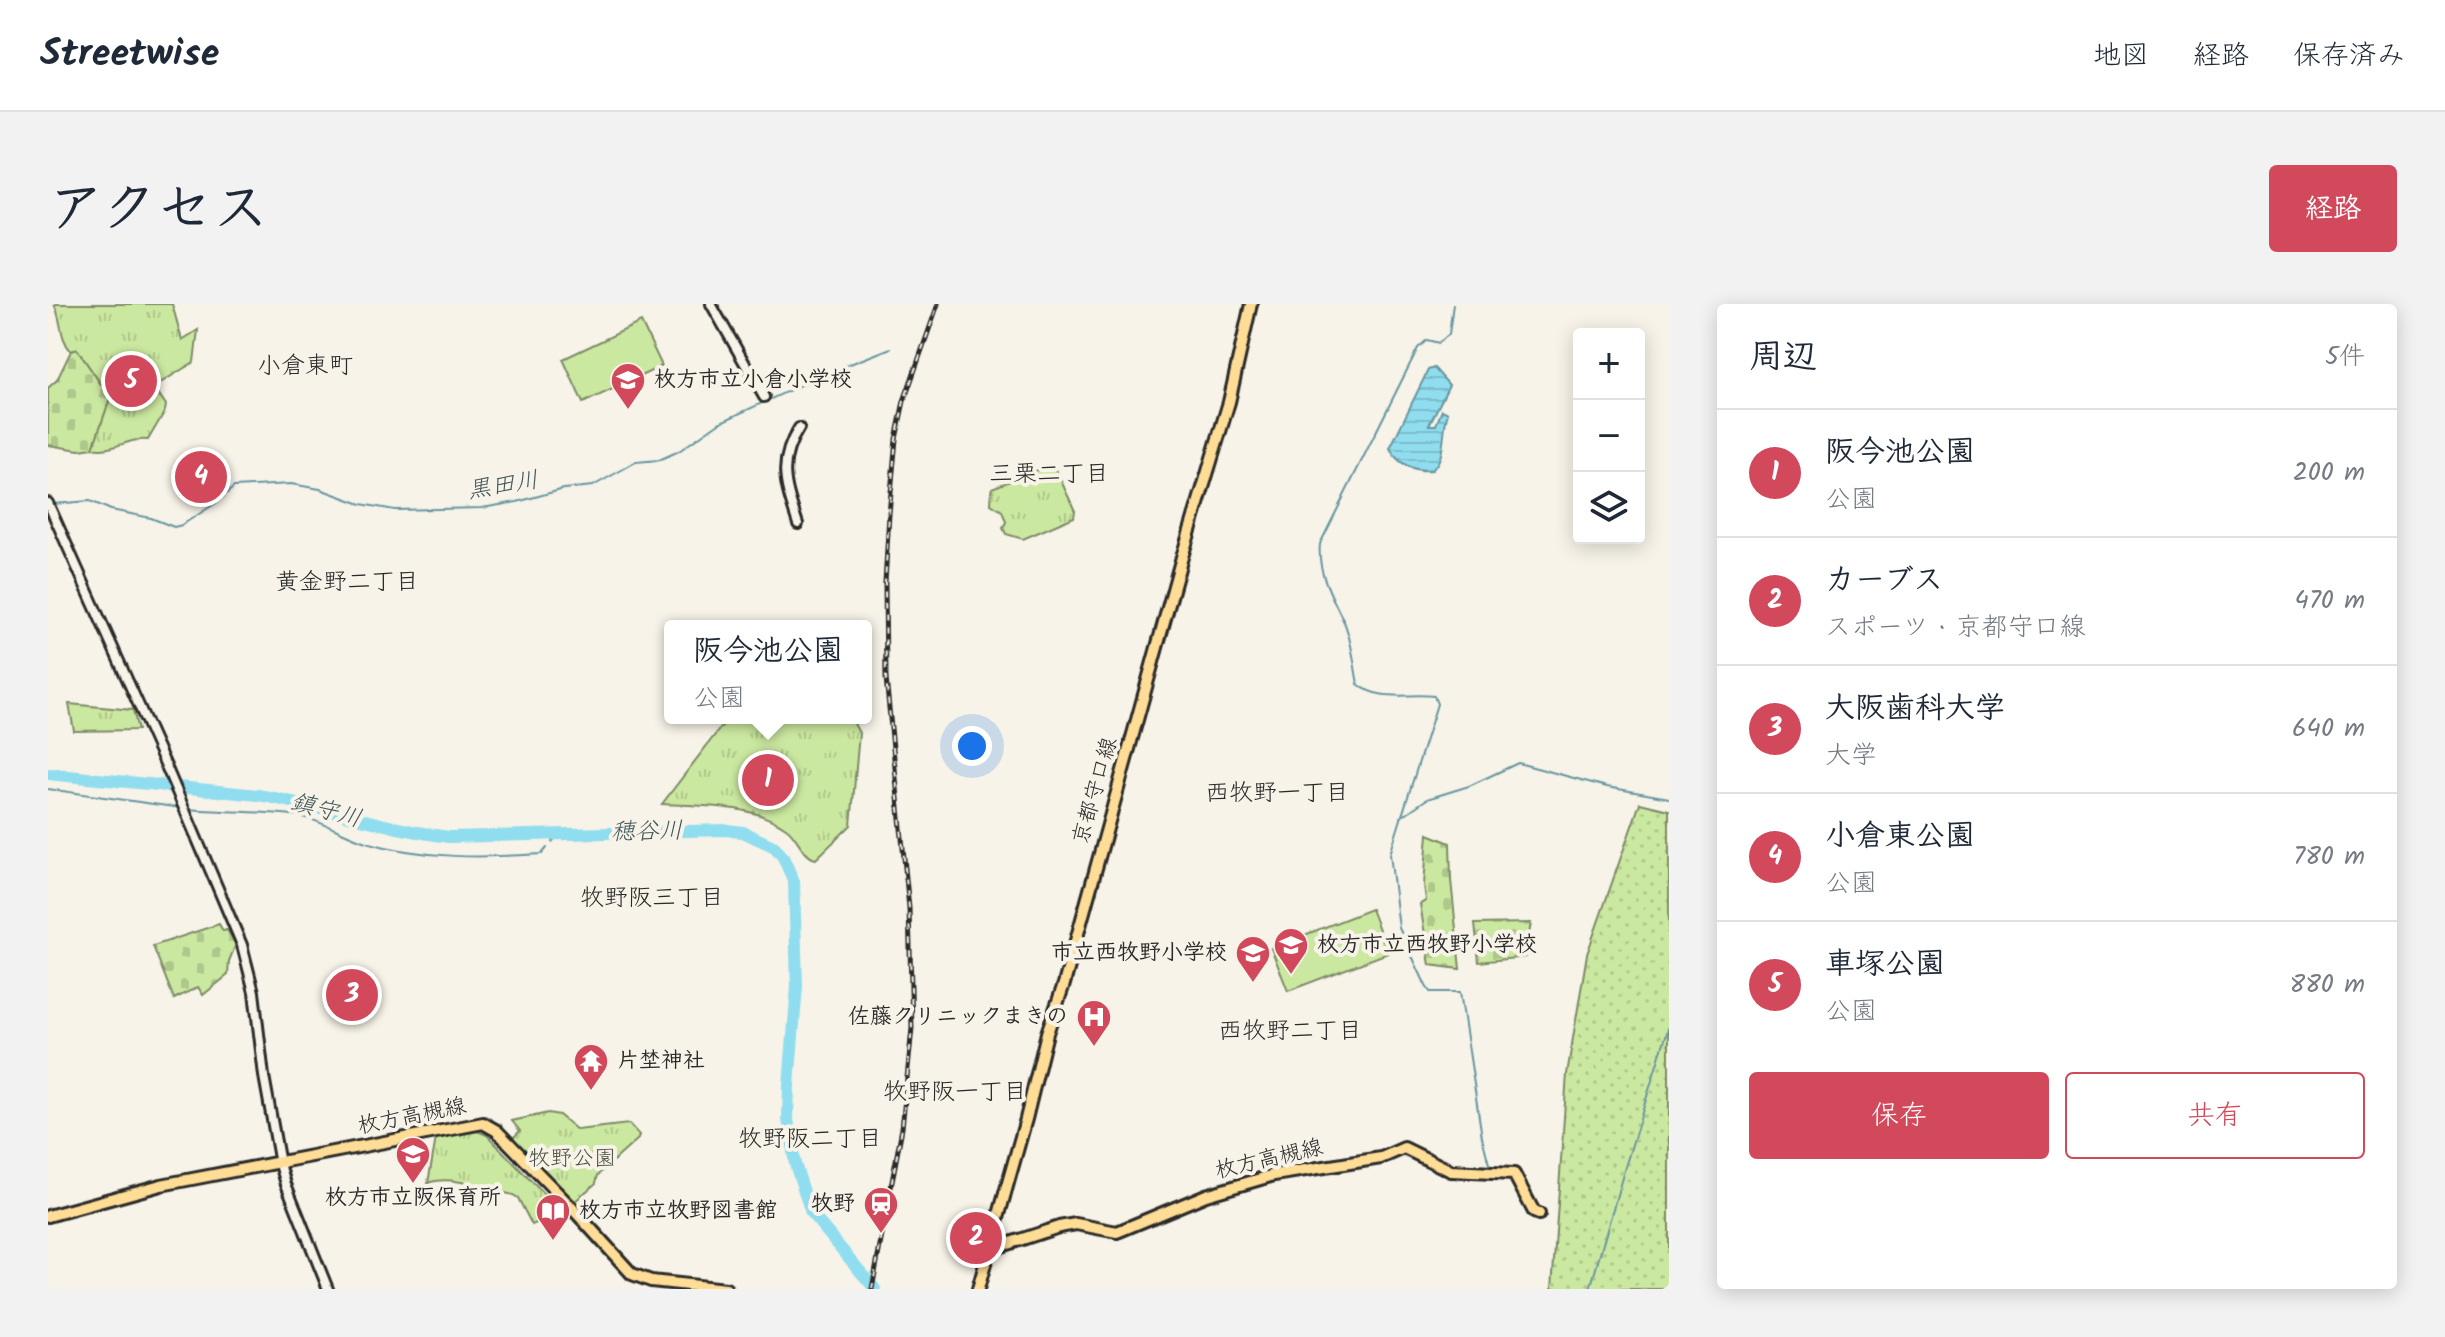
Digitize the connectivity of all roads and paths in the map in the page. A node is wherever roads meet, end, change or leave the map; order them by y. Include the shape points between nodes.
1 (711, 304) edge
2 (1251, 304) edge
3 (764, 397) dead end
4 (799, 428) dead end
5 (49, 505) edge
6 (798, 524) dead end
7 (280, 1164) junction
8 (1539, 1214) dead end
9 (48, 1216) edge
10 (989, 1250) junction
11 (328, 1289) edge
12 (726, 1289) edge
13 (978, 1289) edge

1 - 3 street
2 - 10 main road, 京都守口線 via 1229,402
4 - 6 street via 784,468
5 - 7 street via 227,904 248,966
7 - 9 main road, 枚方高槻線 via 161,1185
7 - 11 street
7 - 12 main road, 枚方高槻線 via 483,1123 497,1131 632,1274
8 - 10 main road, 枚方高槻線 via 1514,1174 1451,1171 1404,1148 1381,1158 1274,1175 1206,1195 1117,1232 1076,1224
10 - 13 main road, 京都守口線

